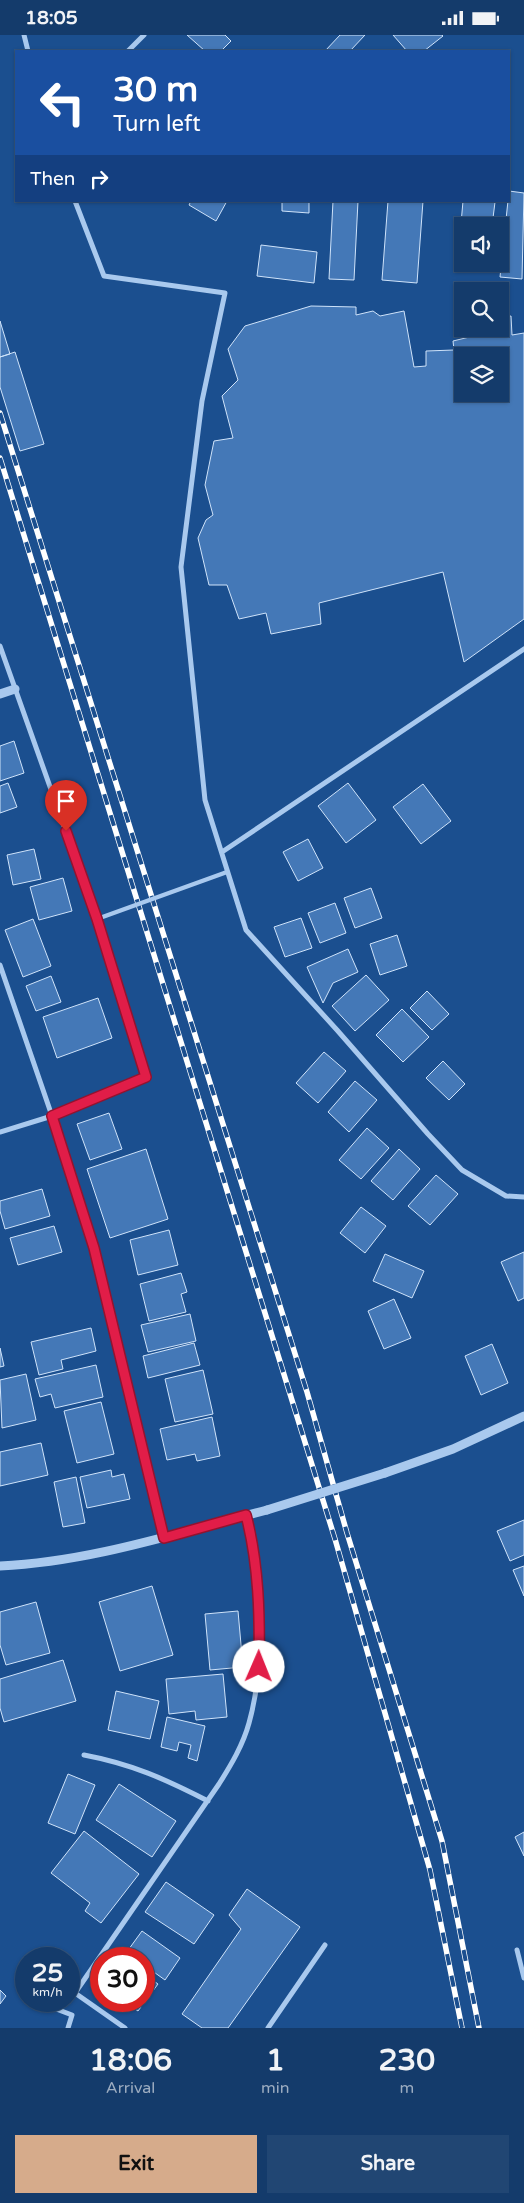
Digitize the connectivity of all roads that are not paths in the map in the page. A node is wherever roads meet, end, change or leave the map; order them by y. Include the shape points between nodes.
1 (24, 35) edge
2 (144, 35) edge
3 (28, 50) edge
4 (129, 50) edge
5 (75, 202) edge
6 (0, 646) edge
7 (524, 649) edge
8 (16, 689) junction
9 (0, 694) edge
10 (222, 852) junction
11 (227, 871) junction
12 (97, 919) junction
13 (0, 965) edge
14 (52, 1116) junction
15 (0, 1132) edge
16 (524, 1197) edge
17 (524, 1416) edge
18 (246, 1515) junction
19 (164, 1538) junction
20 (0, 1566) edge
21 (84, 1755) dead end
22 (208, 1801) junction
23 (325, 1945) dead end
24 (517, 1950) dead end
25 (524, 1978) edge
26 (64, 2012) edge
27 (68, 2028) edge
28 (125, 2028) edge
29 (268, 2028) edge

1 - 3 street
2 - 4 street
5 - 10 street via 104,276 225,293 202,401 181,567 205,800
6 - 8 street
7 - 10 street
8 - 9 street
8 - 12 street
10 - 11 street
11 - 12 street, bridge
11 - 16 street via 246,931 428,1134 462,1170 506,1196
12 - 14 street via 146,1077
13 - 14 street
14 - 15 street
14 - 19 street via 94,1248
17 - 18 street, bridge via 453,1449
18 - 19 street
18 - 22 street via 253,1541 257,1588 256,1693 240,1747
19 - 20 street via 86,1555
21 - 22 street via 140,1768
22 - 28 street via 75,1993
23 - 29 street
24 - 25 street
26 - 27 street via 72,2015

